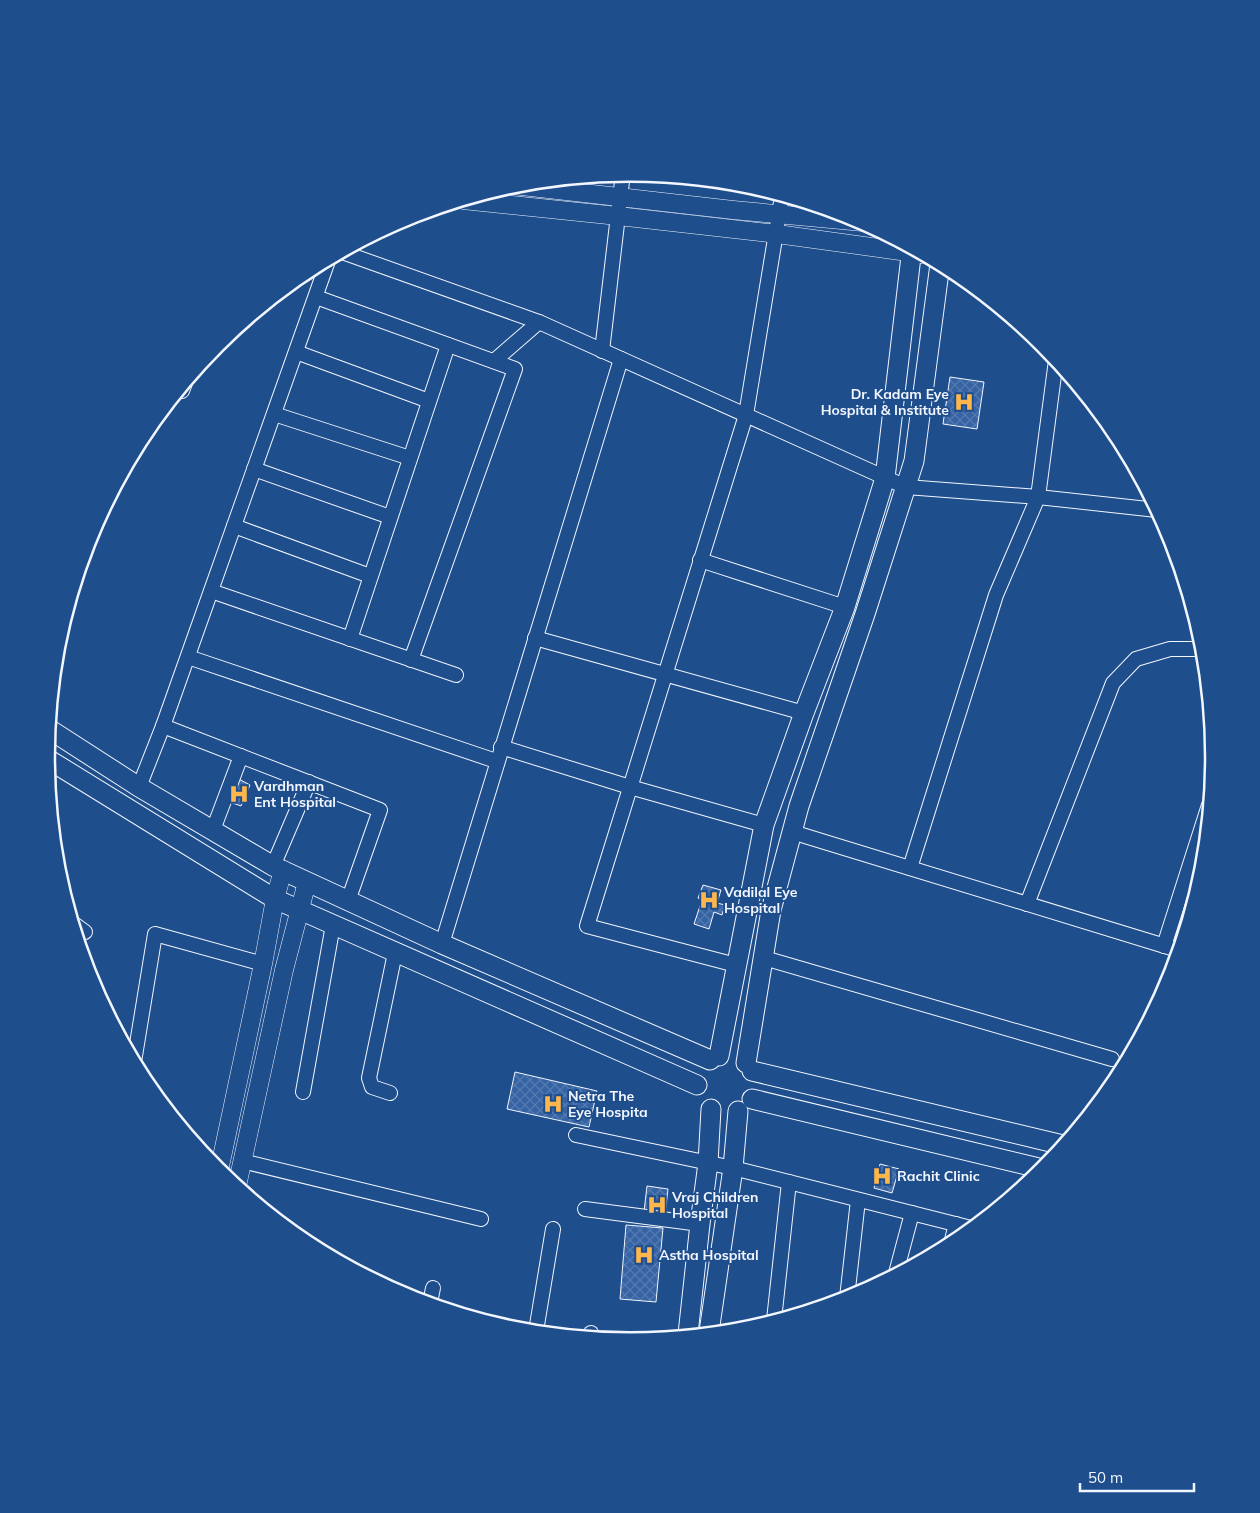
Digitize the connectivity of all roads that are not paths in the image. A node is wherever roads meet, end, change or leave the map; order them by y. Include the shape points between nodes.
1 (622, 182) edge
2 (535, 190) edge
3 (482, 201) edge
4 (781, 202) edge
5 (618, 207) junction
6 (779, 215) junction
7 (836, 220) edge
8 (776, 234) junction
9 (901, 250) edge
10 (350, 255) edge
11 (914, 257) edge
12 (325, 270) edge
13 (939, 272) edge
14 (316, 297) junction
15 (539, 322) junction
16 (448, 345) junction
17 (602, 350) junction
18 (296, 352) junction
19 (621, 359) junction
20 (494, 361) junction
21 (1055, 369) edge
22 (429, 401) junction
23 (274, 414) junction
24 (746, 415) junction
25 (410, 458) junction
26 (254, 469) junction
27 (885, 478) junction
28 (906, 487) junction
29 (1038, 497) junction
30 (1149, 509) edge
31 (390, 517) junction
32 (234, 526) junction
33 (700, 560) junction
34 (370, 576) junction
35 (211, 591) junction
36 (845, 608) junction
37 (350, 638) junction
38 (535, 638) junction
39 (1195, 649) edge
40 (188, 657) junction
41 (411, 660) junction
42 (456, 675) dead end
43 (665, 675) junction
44 (804, 713) junction
45 (163, 726) junction
46 (56, 733) edge
47 (501, 747) junction
48 (241, 756) junction
49 (496, 762) junction
50 (55, 764) edge
51 (309, 782) junction
52 (139, 787) junction
53 (630, 787) junction
54 (764, 825) junction
55 (213, 830) junction
56 (792, 832) junction
57 (1200, 834) edge
58 (278, 868) junction
59 (910, 868) junction
60 (307, 882) junction
61 (275, 899) junction
62 (348, 901) junction
63 (1027, 904) junction
64 (299, 910) junction
65 (333, 925) junction
66 (442, 944) junction
67 (1164, 946) junction
68 (1171, 948) edge
69 (395, 952) junction
70 (764, 958) junction
71 (263, 964) junction
72 (736, 965) junction
73 (136, 1050) edge
74 (715, 1058) junction
75 (1112, 1059) dead end
76 (749, 1067) junction
77 (697, 1085) junction
78 (303, 1092) dead end
79 (390, 1093) dead end
80 (752, 1099) junction
81 (711, 1109) junction
82 (738, 1111) junction
83 (576, 1135) dead end
84 (1055, 1143) edge
85 (221, 1161) edge
86 (242, 1162) junction
87 (708, 1163) junction
88 (1033, 1167) edge
89 (733, 1168) junction
90 (239, 1178) edge
91 (789, 1182) junction
92 (858, 1200) junction
93 (585, 1209) dead end
94 (912, 1213) junction
95 (481, 1219) dead end
96 (700, 1224) junction
97 (956, 1224) junction
98 (962, 1226) edge
99 (553, 1229) dead end
100 (954, 1231) edge
101 (898, 1264) edge
102 (433, 1288) dead end
103 (848, 1289) edge
104 (431, 1296) edge
105 (777, 1313) edge
106 (537, 1324) edge
107 (710, 1326) edge
108 (689, 1328) edge

1 - 5 street
2 - 5 street
3 - 5 street
4 - 6 street
5 - 6 street
5 - 8 street
5 - 17 street
6 - 7 street
6 - 8 street
8 - 9 street
8 - 24 street
10 - 15 street
11 - 27 main road
12 - 14 street
13 - 28 main road via 914,461
14 - 16 street
14 - 18 street
15 - 17 street
15 - 20 street
16 - 20 street
16 - 22 street
17 - 19 street
18 - 22 street
18 - 23 street
19 - 24 street
19 - 38 street
20 - 41 street via 515,369
21 - 29 street
22 - 25 street
23 - 25 street
23 - 26 street
24 - 27 street
24 - 33 street
25 - 31 street
26 - 31 street
26 - 32 street
27 - 28 street
27 - 36 main road
28 - 29 street
28 - 56 main road
29 - 30 street
29 - 59 street via 996,595
31 - 34 street
32 - 34 street
32 - 35 street
33 - 36 street
33 - 43 street
34 - 37 street
35 - 37 street
35 - 40 street
36 - 44 main road
37 - 41 street
38 - 43 street
38 - 47 street
39 - 63 street via 1170,649 1136,659 1113,684
40 - 45 street
40 - 49 street
41 - 42 street
43 - 44 street
43 - 53 street
44 - 54 main road
45 - 48 street
45 - 52 street
46 - 52 main road
47 - 49 street
47 - 53 street
48 - 51 street
48 - 55 street
49 - 66 street
50 - 61 main road
51 - 58 street
51 - 62 street via 380,810
52 - 55 main road
53 - 54 street
53 - 72 street via 587,926
54 - 72 main road
55 - 58 main road
56 - 59 street
56 - 70 main road via 771,910
57 - 67 street
58 - 60 main road
58 - 61 street
59 - 63 street
60 - 62 main road
60 - 64 street
61 - 64 main road
61 - 71 street
62 - 66 main road
63 - 67 street
64 - 65 main road
64 - 86 street
65 - 69 main road
65 - 78 street
66 - 74 main road
67 - 68 street
69 - 77 main road
69 - 79 street via 369,1078 372,1087
70 - 75 street
70 - 76 main road
71 - 73 street via 155,934
71 - 85 street
72 - 74 main road
74 - 76 main road via 738,1058
74 - 77 main road via 703,1067
76 - 80 main road via 755,1080
76 - 84 main road
77 - 81 main road via 699,1094
80 - 82 main road
80 - 88 main road
81 - 82 main road via 729,1113
81 - 87 main road
82 - 89 main road
83 - 87 street
86 - 90 street
86 - 95 street
87 - 89 street
87 - 96 main road
89 - 91 street
89 - 107 main road
91 - 92 street
91 - 105 street
92 - 94 street
92 - 103 street
93 - 96 street
94 - 97 street
94 - 101 street
96 - 108 main road
97 - 98 street
97 - 100 street
99 - 106 street
102 - 104 street

